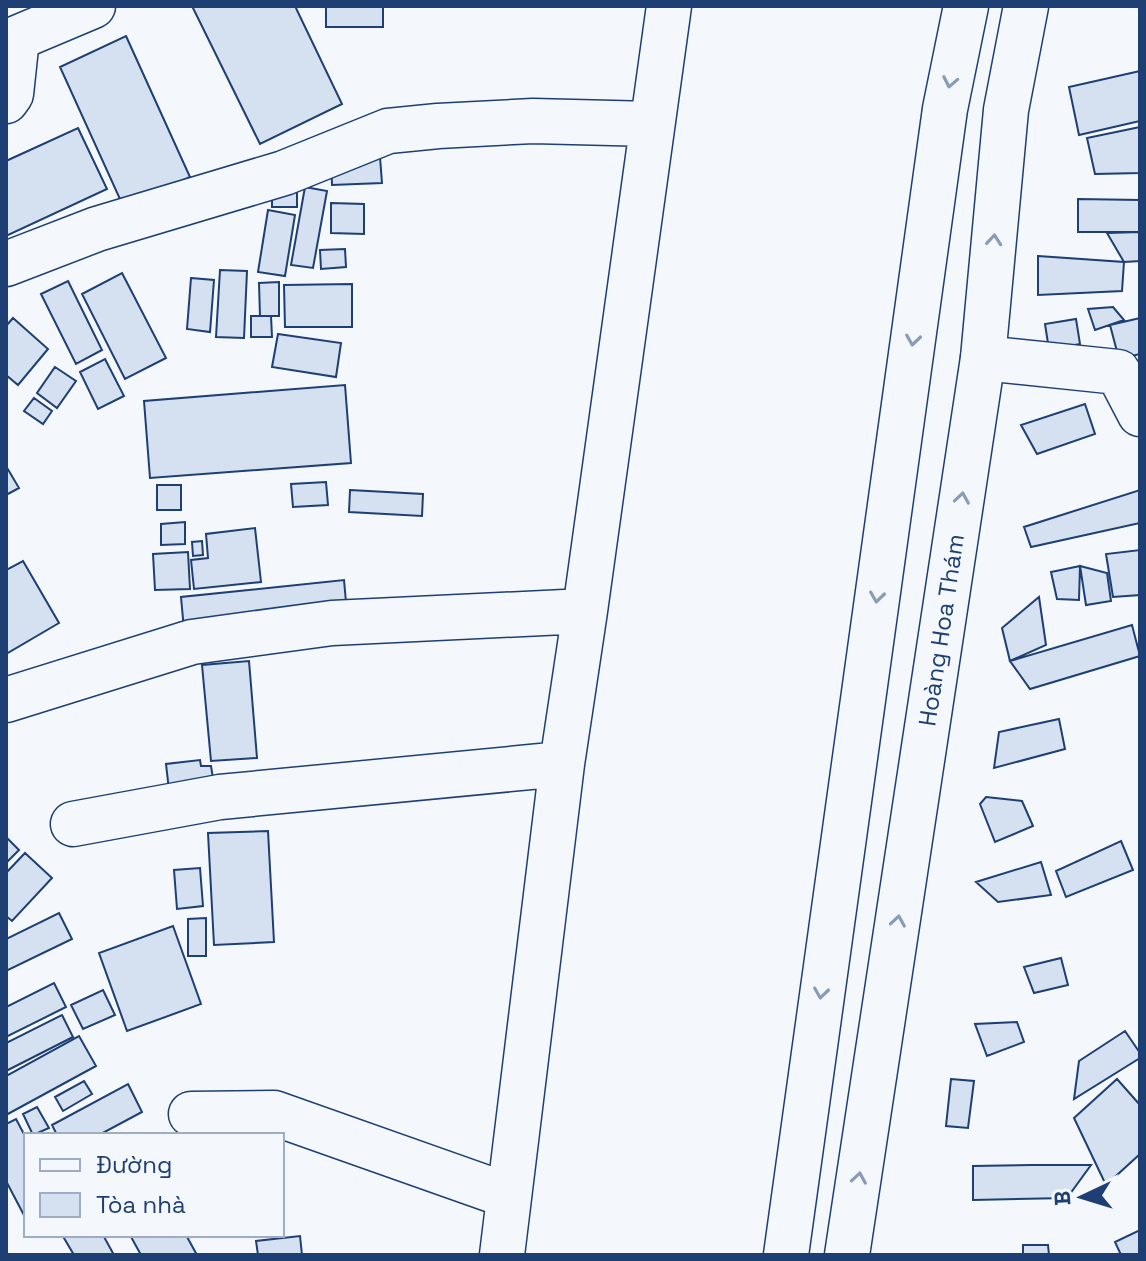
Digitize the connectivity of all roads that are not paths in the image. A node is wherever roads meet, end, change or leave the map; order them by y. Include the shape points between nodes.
1 (93, 6) edge
2 (669, 6) edge
3 (966, 6) edge
4 (1026, 6) edge
5 (12, 29) edge
6 (6, 101) edge
7 (652, 124) junction
8 (6, 264) edge
9 (983, 358) junction
10 (1140, 414) edge
11 (585, 611) junction
12 (6, 700) edge
13 (562, 764) junction
14 (73, 824) dead end
15 (191, 1114) dead end
16 (509, 1196) junction
17 (502, 1255) edge
18 (786, 1255) edge
19 (847, 1255) edge

1 - 5 street
2 - 7 street
3 -> 18 street via 945,109
9 -> 4 street, Hoàng Hoa Thám via 1006,110
5 - 6 street via 11,94
7 - 8 street via 533,121 388,131 284,173 97,229
7 - 11 street
9 - 10 street via 1118,372
19 -> 9 street, Hoàng Hoa Thám
11 - 12 street via 332,623 192,642
11 - 13 street
13 - 14 street via 220,797
13 - 16 street
15 - 16 street via 274,1113
16 - 17 street

